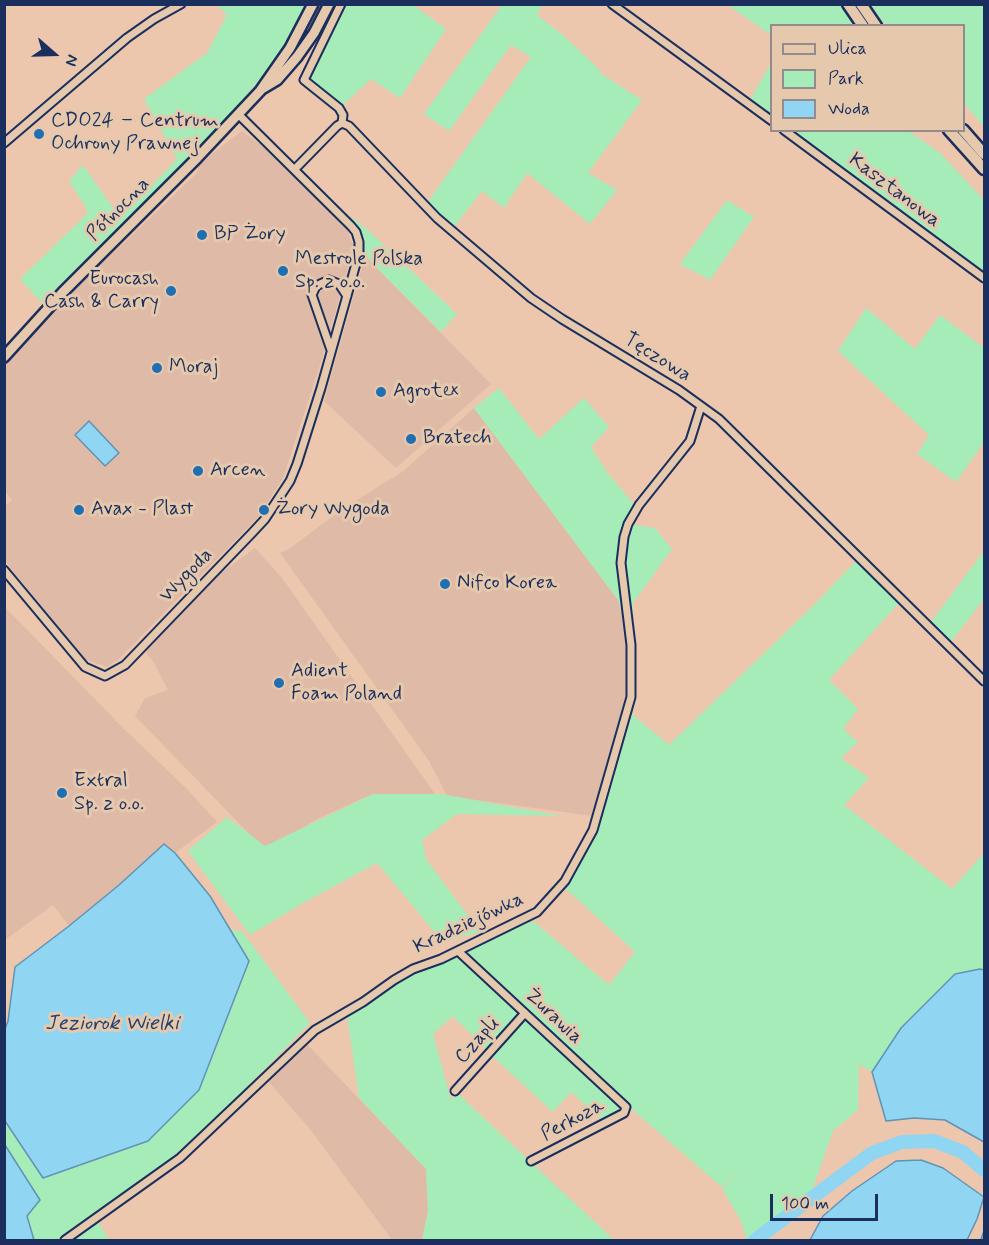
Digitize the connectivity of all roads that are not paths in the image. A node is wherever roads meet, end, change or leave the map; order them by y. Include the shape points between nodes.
1 (313, 4) edge
2 (329, 4) edge
3 (341, 4) edge
4 (612, 4) edge
5 (848, 4) edge
6 (861, 4) edge
7 (178, 5) edge
8 (861, 24) edge
9 (875, 24) edge
10 (260, 91) junction
11 (238, 114) junction
12 (770, 120) edge
13 (342, 123) junction
14 (787, 132) edge
15 (951, 132) edge
16 (965, 132) edge
17 (4, 143) edge
18 (984, 154) edge
19 (295, 170) junction
20 (984, 170) edge
21 (984, 278) edge
22 (347, 296) junction
23 (331, 351) junction
24 (4, 357) edge
25 (701, 406) junction
26 (4, 570) edge
27 (984, 681) edge
28 (458, 951) junction
29 (525, 1013) junction
30 (454, 1091) dead end
31 (627, 1107) joint
32 (531, 1161) dead end
33 (65, 1240) edge

1 - 10 main road, Północna via 290,48
2 - 10 main road, Północna via 297,57 277,80
3 - 13 street, Tęczowa via 304,80 339,108
4 - 12 street
5 - 8 highway
6 - 9 highway
7 - 17 street via 127,38
10 - 11 main road, Północna
11 - 19 street, Wygoda
11 - 24 main road, Północna
13 - 19 street
13 - 25 street, Tęczowa via 437,218 529,296
14 - 21 street, Kasztanowa
15 - 20 highway
16 - 18 highway
19 - 22 street, Wygoda via 356,232 359,253
22 - 23 street, Wygoda
22 - 23 street via 339,284 329,280 316,286 312,295
23 - 26 street, Wygoda via 297,464 279,499 252,533 125,665 105,676 85,667
25 - 27 street, Tęczowa via 758,456
25 - 28 street, Kradziejówka via 690,441 639,505 624,537 621,563 631,645 631,697 593,830 565,881 537,912
28 - 29 street, Żurawia
28 - 33 street, Kradziejówka via 404,974 315,1030 180,1158
29 - 30 street, Czapli
29 - 31 street, Żurawia
31 - 32 street, Perkoza via 624,1113

